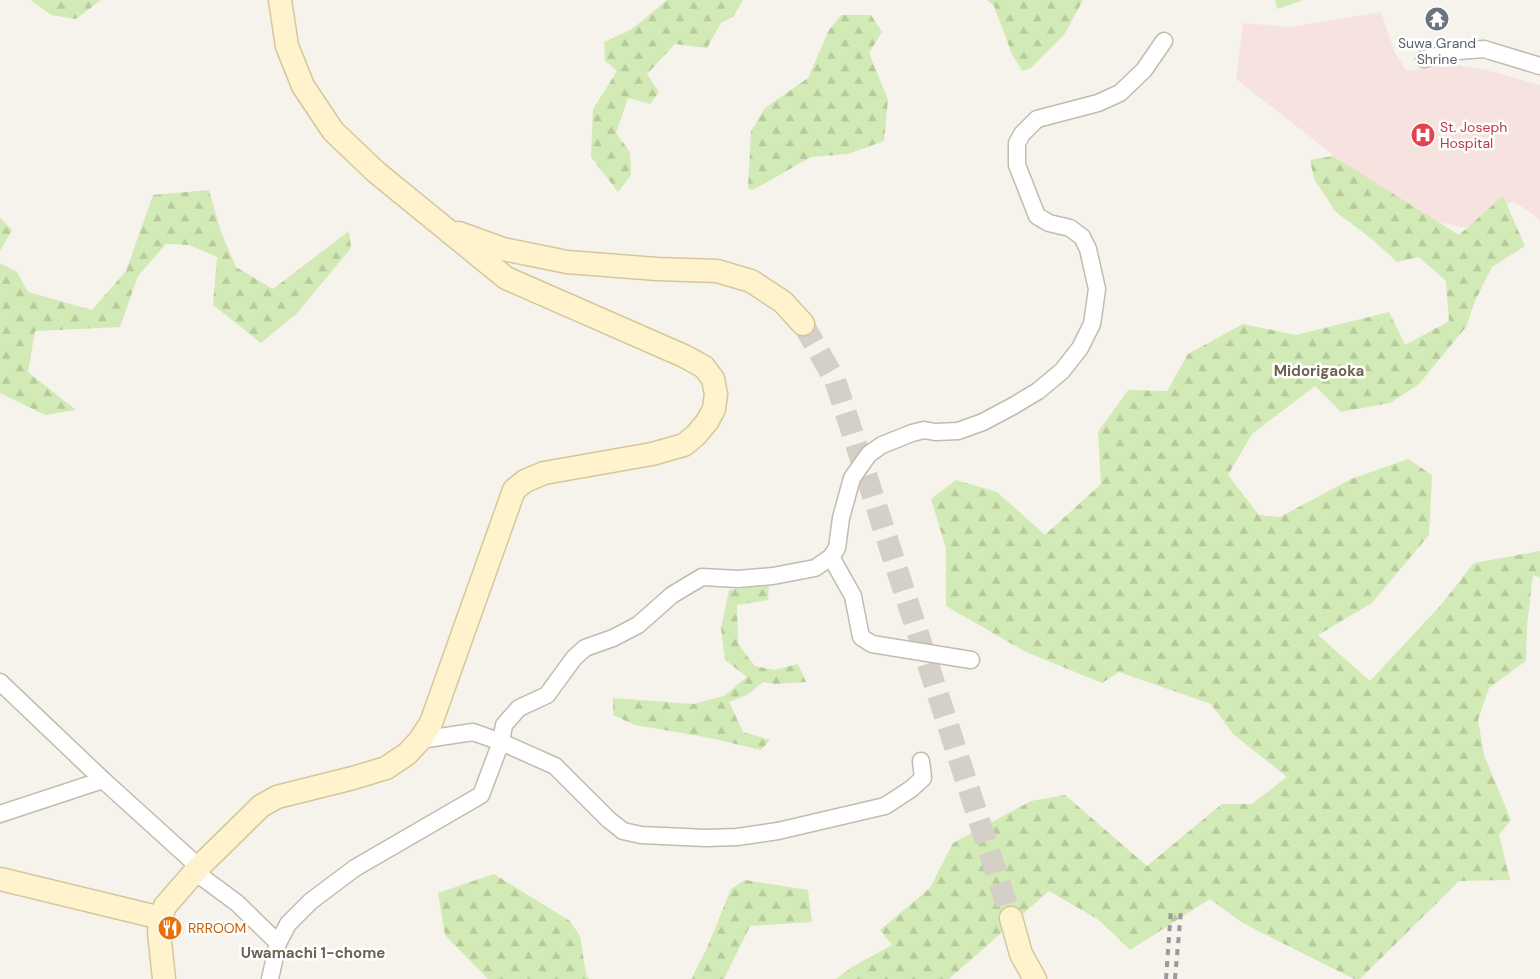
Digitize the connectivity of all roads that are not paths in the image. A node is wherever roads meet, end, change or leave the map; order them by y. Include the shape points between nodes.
1 (280, 0) edge
2 (1164, 41) dead end
3 (1424, 59) dead end
4 (1540, 66) edge
5 (442, 227) junction
6 (803, 324) tunnel mouth
7 (831, 557) junction
8 (971, 660) dead end
9 (0, 682) edge
10 (420, 740) junction
11 (501, 742) junction
12 (921, 761) dead end
13 (103, 780) junction
14 (0, 814) edge
15 (197, 870) junction
16 (0, 878) edge
17 (161, 918) junction
18 (1010, 918) tunnel mouth
19 (278, 943) junction
20 (164, 979) edge
21 (270, 979) edge
22 (1035, 979) edge

1 - 5 street via 287,46 303,86 333,131
2 - 7 street via 1144,70 1120,93 1098,103 1037,119 1016,143 1017,165 1037,216 1070,228 1082,237 1088,249 1097,289 1092,324 1080,348 1062,372 1038,391 982,422 958,431 912,433 882,445 870,454 852,478 836,548
3 - 4 street via 1484,49
5 - 6 street via 503,248 567,262 717,271 751,281 783,302
5 - 10 street via 506,278 704,367 713,379 716,394 714,409 707,422 684,445 652,454 544,473 514,490 431,723
7 - 8 street via 853,596 861,637 872,644
7 - 11 street via 815,568 773,576 738,579 702,577 672,595 638,625 585,648 547,695 519,708 509,719 504,725
9 - 13 street
10 - 11 street via 472,732
10 - 15 street via 407,754 386,768 277,797 261,806
11 - 12 street via 555,766 623,831 706,838 778,831 885,806 923,778
11 - 19 street via 481,795 355,868 311,901 288,924
13 - 14 street
13 - 15 street
15 - 17 street via 165,906
15 - 19 street
16 - 17 street
17 - 20 street via 159,932
18 - 22 street via 1021,954
19 - 21 street

